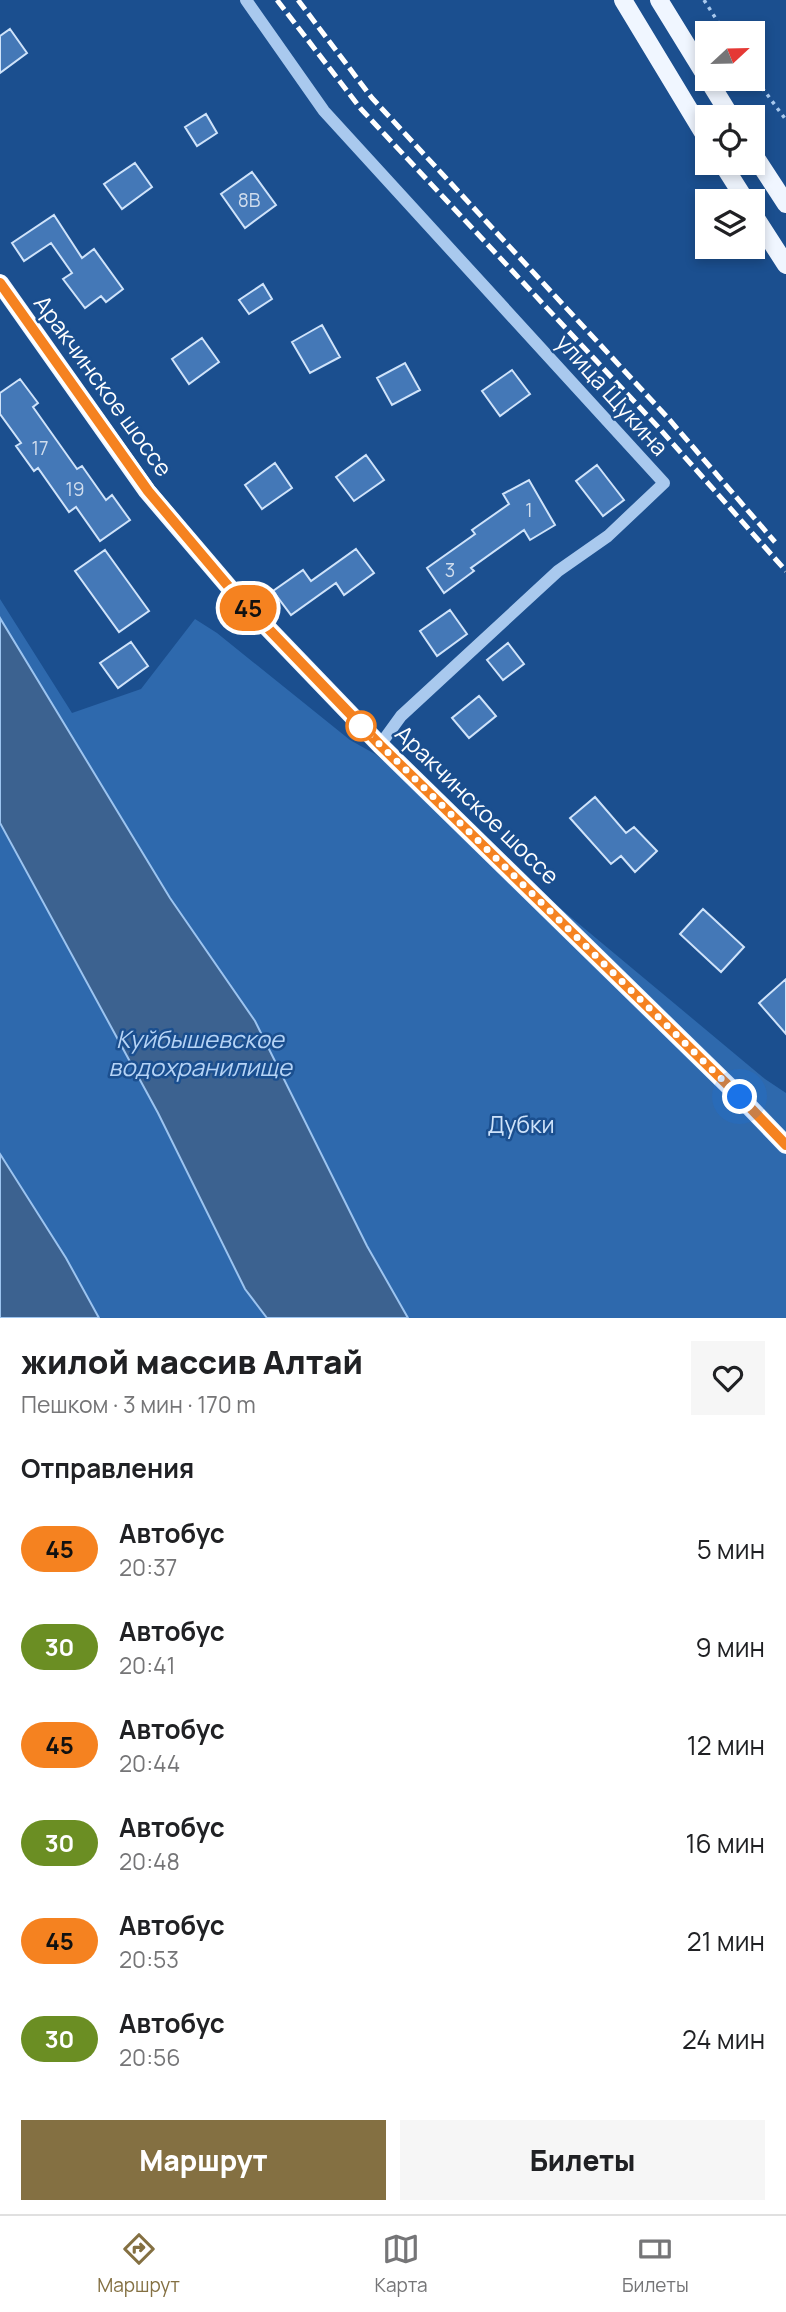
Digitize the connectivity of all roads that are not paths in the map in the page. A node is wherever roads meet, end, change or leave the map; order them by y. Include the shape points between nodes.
1 (246, 0) edge
2 (623, 0) edge
3 (659, 0) edge
4 (724, 105) edge
5 (695, 119) edge
6 (765, 172) edge
7 (786, 204) edge
8 (765, 232) edge
9 (786, 265) edge
10 (0, 283) edge
11 (380, 745) junction
12 (786, 1146) edge

1 - 11 street, улица Щукина via 324,111 664,483 608,536 558,571 401,716
2 - 5 main road
3 - 4 main road
6 - 7 main road
8 - 9 main road
10 - 11 main road, Аракчинское шоссе via 148,491 234,593
11 - 12 main road, Аракчинское шоссе

